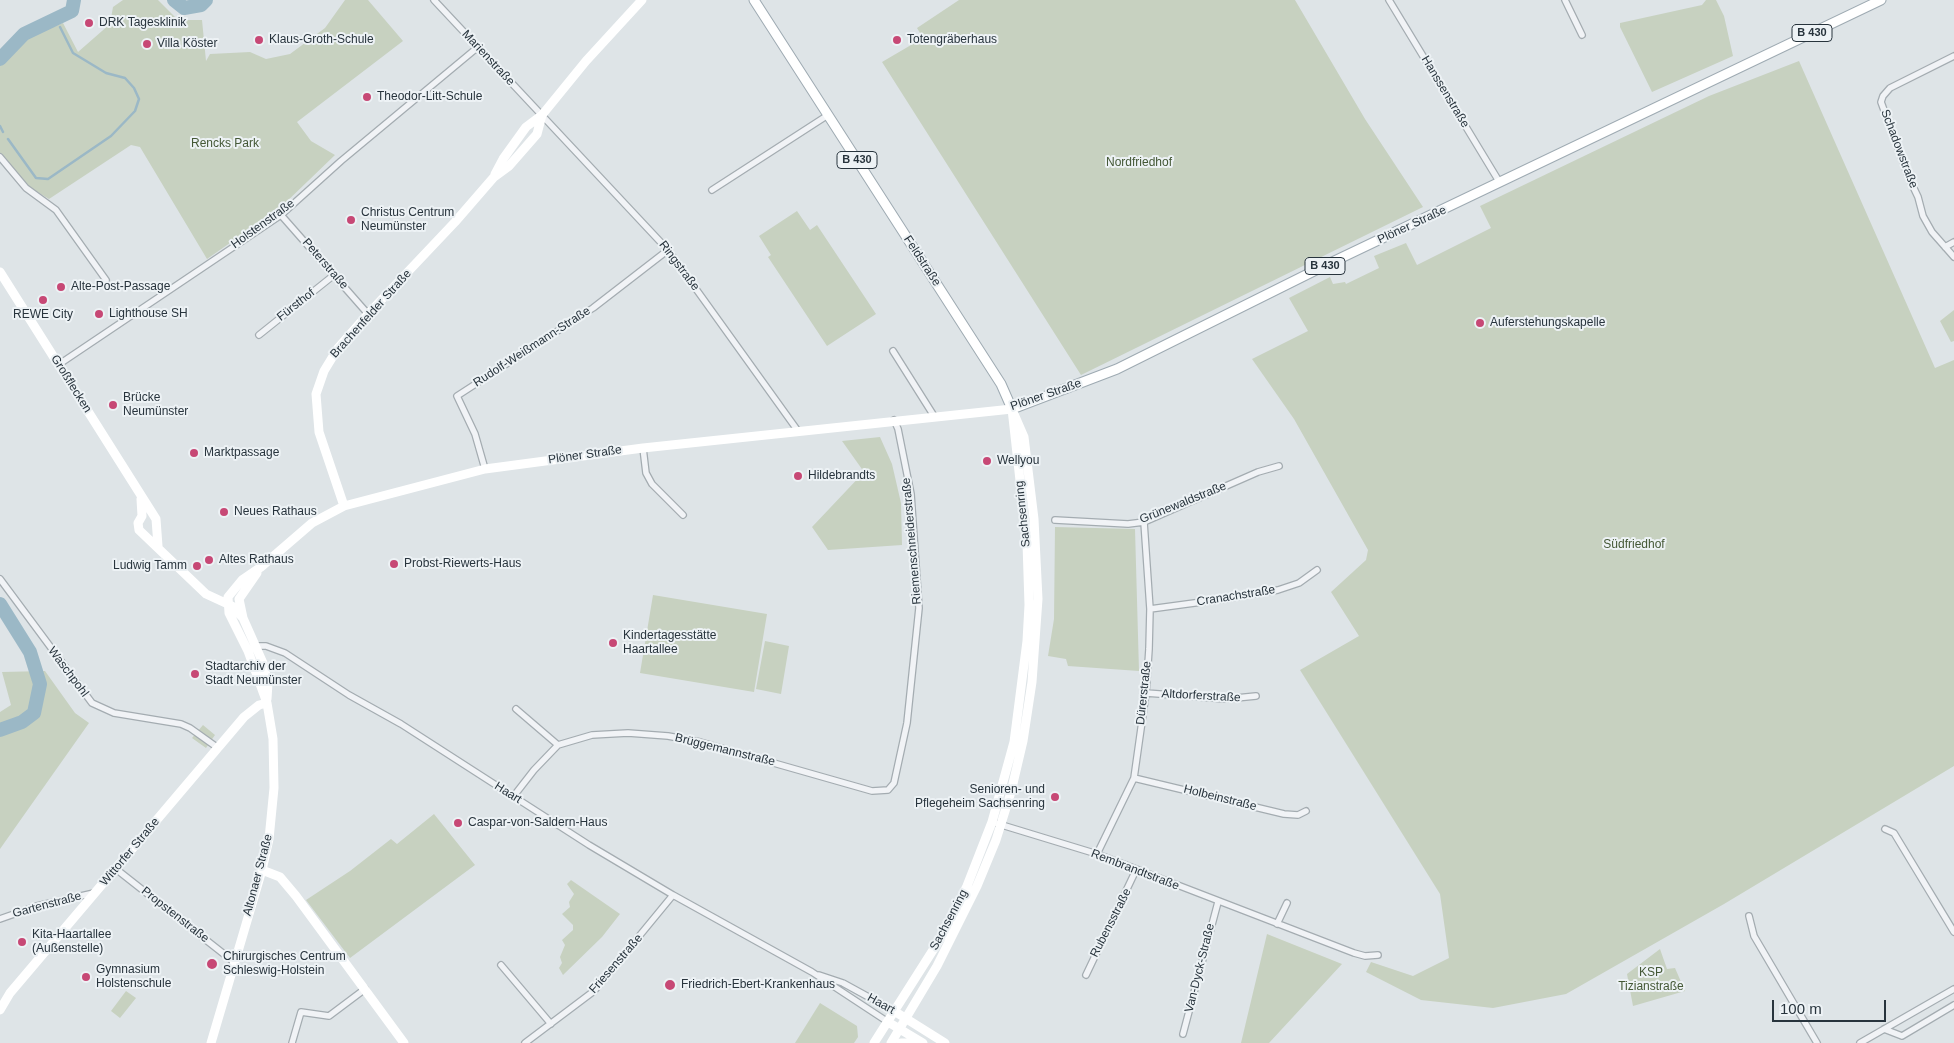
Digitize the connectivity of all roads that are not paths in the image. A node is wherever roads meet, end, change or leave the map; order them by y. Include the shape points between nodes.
1 (434, 0) edge
2 (642, 0) edge
3 (754, 0) edge
4 (1389, 0) edge
5 (1564, 0) edge
6 (1881, 0) edge
7 (1582, 35) dead end
8 (478, 47) junction
9 (1954, 56) edge
10 (542, 115) junction
11 (828, 115) junction
12 (0, 157) edge
13 (1500, 183) junction
14 (712, 190) dead end
15 (281, 215) junction
16 (1954, 242) edge
17 (1945, 247) junction
18 (668, 250) junction
19 (1954, 258) edge
20 (0, 272) edge
21 (334, 275) junction
22 (106, 280) dead end
23 (368, 314) junction
24 (258, 335) dead end
25 (892, 351) dead end
26 (58, 365) junction
27 (1012, 409) junction
28 (934, 416) junction
29 (894, 420) junction
30 (798, 431) junction
31 (643, 448) junction
32 (1279, 466) dead end
33 (485, 469) junction
34 (141, 497) junction
35 (344, 506) junction
36 (683, 515) dead end
37 (142, 516) junction
38 (153, 516) junction
39 (1055, 520) dead end
40 (1144, 522) junction
41 (156, 530) junction
42 (146, 534) junction
43 (158, 546) junction
44 (261, 567) junction
45 (1318, 570) dead end
46 (0, 579) edge
47 (234, 588) junction
48 (206, 594) junction
49 (239, 599) junction
50 (228, 604) junction
51 (1150, 608) junction
52 (243, 618) junction
53 (242, 639) junction
54 (257, 646) junction
55 (1146, 693) junction
56 (1256, 696) dead end
57 (267, 703) junction
58 (516, 710) dead end
59 (907, 723) joint
60 (558, 746) junction
61 (218, 748) junction
62 (1134, 778) junction
63 (513, 797) junction
64 (1306, 810) dead end
65 (996, 824) junction
66 (1885, 829) dead end
67 (1097, 854) junction
68 (116, 869) junction
69 (262, 870) junction
70 (1136, 870) junction
71 (95, 893) junction
72 (673, 895) junction
73 (1218, 902) junction
74 (1287, 903) dead end
75 (1749, 916) dead end
76 (0, 918) edge
77 (1277, 924) junction
78 (1954, 932) edge
79 (1378, 955) dead end
80 (234, 962) junction
81 (501, 965) dead end
82 (812, 972) junction
83 (1086, 975) dead end
84 (364, 989) junction
85 (1954, 990) edge
86 (1954, 1005) edge
87 (0, 1010) edge
88 (894, 1011) junction
89 (906, 1018) junction
90 (888, 1022) junction
91 (551, 1024) junction
92 (900, 1029) junction
93 (1884, 1029) junction
94 (1183, 1034) dead end
95 (210, 1043) edge
96 (292, 1043) edge
97 (404, 1043) edge
98 (525, 1043) edge
99 (874, 1043) edge
100 (891, 1043) edge
101 (901, 1043) edge
102 (913, 1043) edge
103 (923, 1043) edge
104 (945, 1043) edge
105 (1817, 1043) edge
106 (1860, 1043) edge

1 - 8 street, Marienstraße
2 - 10 main road, Brachenfelder Straße
3 - 11 main road, Feldstraße / B 430
4 - 13 street, Hanssenstraße
5 - 7 street
6 - 13 main road, Plöner Straße / B 430
8 - 10 street, Marienstraße
8 - 15 street, Holstenstraße via 340,161
9 - 17 street, Schadowstraße via 1890,88 1881,102 1923,216
10 - 18 street, Ringstraße
10 - 23 main road, Brachenfelder Straße via 538,134
11 - 14 street
11 - 27 main road, Feldstraße / B 430 via 1001,384
12 - 22 street via 26,188 56,210
13 - 27 main road, Plöner Straße / B 430 via 1117,369
15 - 21 street, Peterstraße
15 - 26 street, Holstenstraße
16 - 17 street
17 - 19 street, Schadowstraße
18 - 30 street, Ringstraße
18 - 33 street, Rudolf-Weißmann-Straße via 593,308 457,396 475,434
20 - 26 main road, Großflecken
21 - 23 street, Peterstraße
21 - 24 street, Fürsthof
23 - 35 main road, Brachenfelder Straße via 330,359 316,394 319,432
25 - 28 street
26 - 34 main road, Großflecken
27 - 28 main road, Plöner Straße
27 - 65 main road, Sachsenring via 1027,543 1029,605 1018,718
28 - 29 main road, Plöner Straße
29 - 30 main road, Plöner Straße
29 - 59 street, Riemenschneiderstraße via 911,494 918,608
30 - 31 main road, Plöner Straße
31 - 33 main road, Plöner Straße
31 - 36 street via 646,473 652,484
32 - 40 street, Grünewaldstraße via 1258,472
33 - 35 main road, Plöner Straße
34 - 37 main road, Großflecken
34 - 38 main road, Großflecken
35 - 44 main road, Plöner Straße via 312,523
37 - 38 main road
37 - 42 main road, Großflecken via 138,526
38 - 41 main road, Großflecken
39 - 40 street, Grünewaldstraße
40 - 51 street, Dürerstraße
41 - 42 main road
41 - 43 main road, Großflecken
42 - 43 main road
43 - 48 main road
44 - 47 main road, Plöner Straße
44 - 49 main road, Plöner Straße
45 - 51 street, Cranachstraße via 1299,583 1278,590
46 - 61 street, Waschpohl via 92,703 114,713 181,724
47 - 48 main road via 218,595
47 - 50 main road
48 - 50 main road
49 - 50 main road
49 - 52 main road, Altonaer Straße
50 - 52 main road, Altonaer Straße
50 - 53 main road, Altonaer Straße
51 - 55 street, Dürerstraße
52 - 54 main road, Altonaer Straße
53 - 54 main road
53 - 57 main road, Altonaer Straße
54 - 57 main road, Altonaer Straße via 268,684
54 - 63 street, Haart via 285,653
55 - 56 street, Altdorferstraße via 1226,699
55 - 62 street, Dürerstraße
57 - 61 main road, Wittorfer Straße via 244,717
57 - 69 main road, Altonaer Straße via 275,774 270,839
58 - 60 street
59 - 60 street, Brüggemannstraße via 894,782 888,790 881,791 668,736 592,735
60 - 63 street, Brüggemannstraße
61 - 68 main road, Wittorfer Straße
62 - 64 street, Holbeinstraße via 1284,814 1298,815
62 - 67 street, Dürerstraße
63 - 72 street, Haart
65 - 67 street, Rembrandtstraße
65 - 88 main road, Sachsenring via 947,928
65 - 89 main road, Sachsenring via 966,912
66 - 78 street via 1894,833
67 - 70 street, Rembrandtstraße
68 - 71 main road, Wittorfer Straße
68 - 80 street, Propstenstraße
69 - 80 main road, Altonaer Straße
69 - 84 main road via 280,877
70 - 73 street, Rembrandtstraße
70 - 83 street, Rubensstraße
71 - 76 street, Gartenstraße
71 - 87 main road, Wittorfer Straße via 10,993
72 - 82 street, Haart
72 - 91 street, Friesenstraße via 594,991
73 - 77 street, Rembrandtstraße
73 - 94 street, Van-Dyck-Straße
74 - 77 street
75 - 105 street via 1754,936
77 - 79 street, Rembrandtstraße via 1354,953
80 - 95 main road, Altonaer Straße
81 - 91 street
82 - 88 street, Haart via 842,983
82 - 90 street, Haart
84 - 96 street via 329,1016 301,1012
84 - 97 main road
85 - 93 street
86 - 93 street via 1902,1036
88 - 89 main road, Haart
88 - 90 main road, Sachsenring
89 - 92 main road, Sachsenring
89 - 104 main road, Haart
90 - 92 main road, Haart
90 - 99 main road, Sachsenring
91 - 98 street, Friesenstraße
92 - 100 main road, Sachsenring
92 - 103 main road, Haart
93 - 106 street
101 - 102 main road

